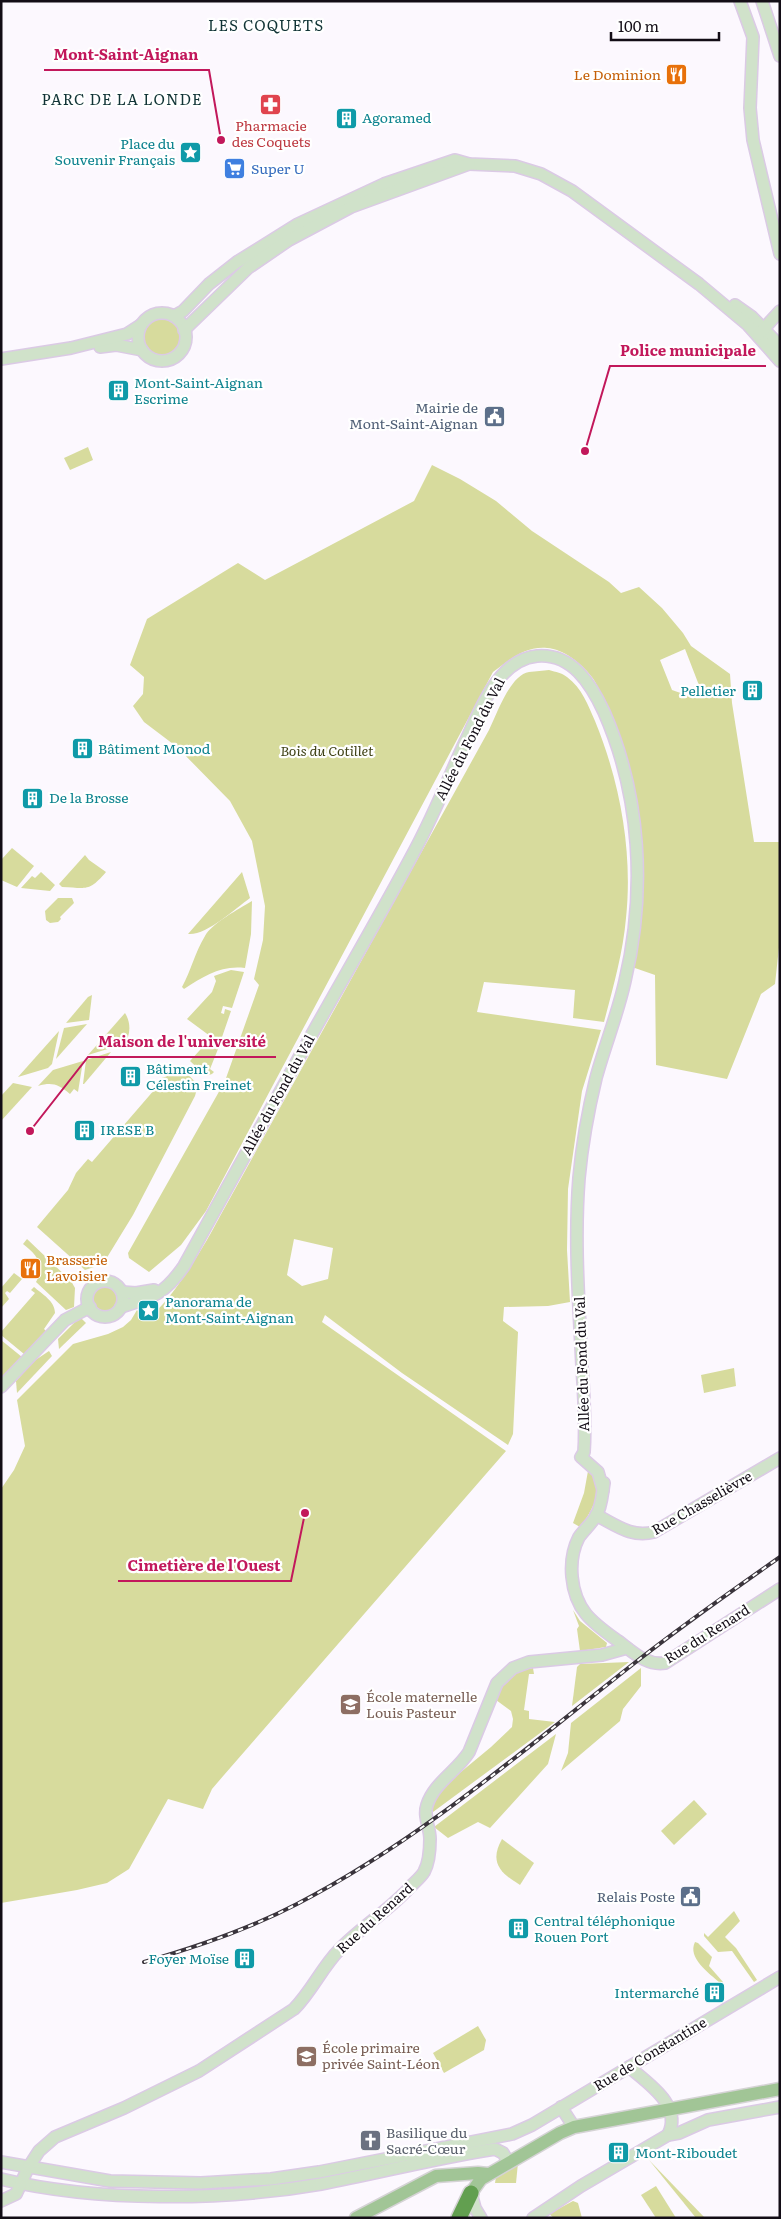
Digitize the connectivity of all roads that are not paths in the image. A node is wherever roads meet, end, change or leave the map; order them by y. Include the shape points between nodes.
1 (740, 1) edge
2 (762, 1) edge
3 (780, 56) edge
4 (469, 164) junction
5 (780, 254) edge
6 (780, 311) edge
7 (174, 316) junction
8 (141, 324) junction
9 (184, 330) junction
10 (761, 332) junction
11 (780, 346) edge
12 (70, 348) junction
13 (142, 350) junction
14 (1, 359) edge
15 (780, 361) edge
16 (172, 1283) junction
17 (122, 1292) junction
18 (121, 1307) junction
19 (90, 1308) junction
20 (1, 1387) edge
21 (780, 1458) edge
22 (596, 1515) junction
23 (780, 1590) edge
24 (627, 1648) junction
25 (780, 1977) edge
26 (629, 2067) junction
27 (780, 2089) edge
28 (561, 2107) junction
29 (780, 2107) edge
30 (671, 2109) junction
31 (574, 2127) junction
32 (670, 2130) junction
33 (1, 2162) edge
34 (509, 2163) junction
35 (488, 2174) junction
36 (24, 2175) junction
37 (1, 2179) edge
38 (471, 2193) junction
39 (1, 2201) edge
40 (356, 2218) edge
41 (459, 2218) edge
42 (481, 2218) edge
43 (533, 2218) edge

1 - 5 street via 753,37 750,108 753,140
2 - 3 street
4 - 7 street via 455,160 384,184 298,224 255,249
4 - 9 street via 351,207 288,240 248,268
4 - 10 street via 515,166 561,184 699,284 744,312
6 - 10 street
7 - 8 street via 154,314
7 - 9 street
8 - 12 street via 127,334
8 - 13 street via 138,337
9 - 13 street via 183,347 170,359 153,359
10 - 11 street
10 - 15 street
12 - 13 street via 116,345
12 - 14 street
16 - 17 street via 147,1292
16 - 18 street, Allée du Fond du Val via 151,1298
16 - 22 street, Allée du Fond du Val via 416,848 499,677 525,658 542,656 573,666 584,677 608,722 629,792 638,867 630,959 596,1081 582,1145 579,1177 577,1263 584,1445 603,1490
17 - 18 street
17 - 19 street via 111,1282 97,1283 88,1295
18 - 19 street via 114,1315 106,1317
19 - 20 street via 65,1320
21 - 22 street, Rue Chasselièvre via 654,1532 628,1533
22 - 24 street via 574,1548 573,1586 585,1613
23 - 24 street, Rue du Renard via 665,1663 648,1662
24 - 36 street, Rue du Renard via 602,1655 529,1662 508,1671 497,1683 469,1752 438,1785 427,1806 430,1837 424,1873 331,1958 294,2010 199,2071 124,2108 55,2136 39,2151
25 - 26 street, Rue de Constantine
26 - 28 street, Rue de Constantine
26 - 30 street
27 - 30 main road
28 - 31 street
28 - 36 street, Rue de Constantine via 520,2132 271,2179 201,2183
29 - 32 street via 708,2120 679,2133
30 - 31 main road
30 - 32 street
31 - 34 main road
32 - 43 street
33 - 36 street
34 - 35 main road
34 - 36 street via 495,2148 312,2185 206,2196 130,2195 44,2188
35 - 38 main road
35 - 40 main road via 436,2176
36 - 37 street
36 - 39 street, Rue du Renard via 16,2194
38 - 41 highway
38 - 42 street

